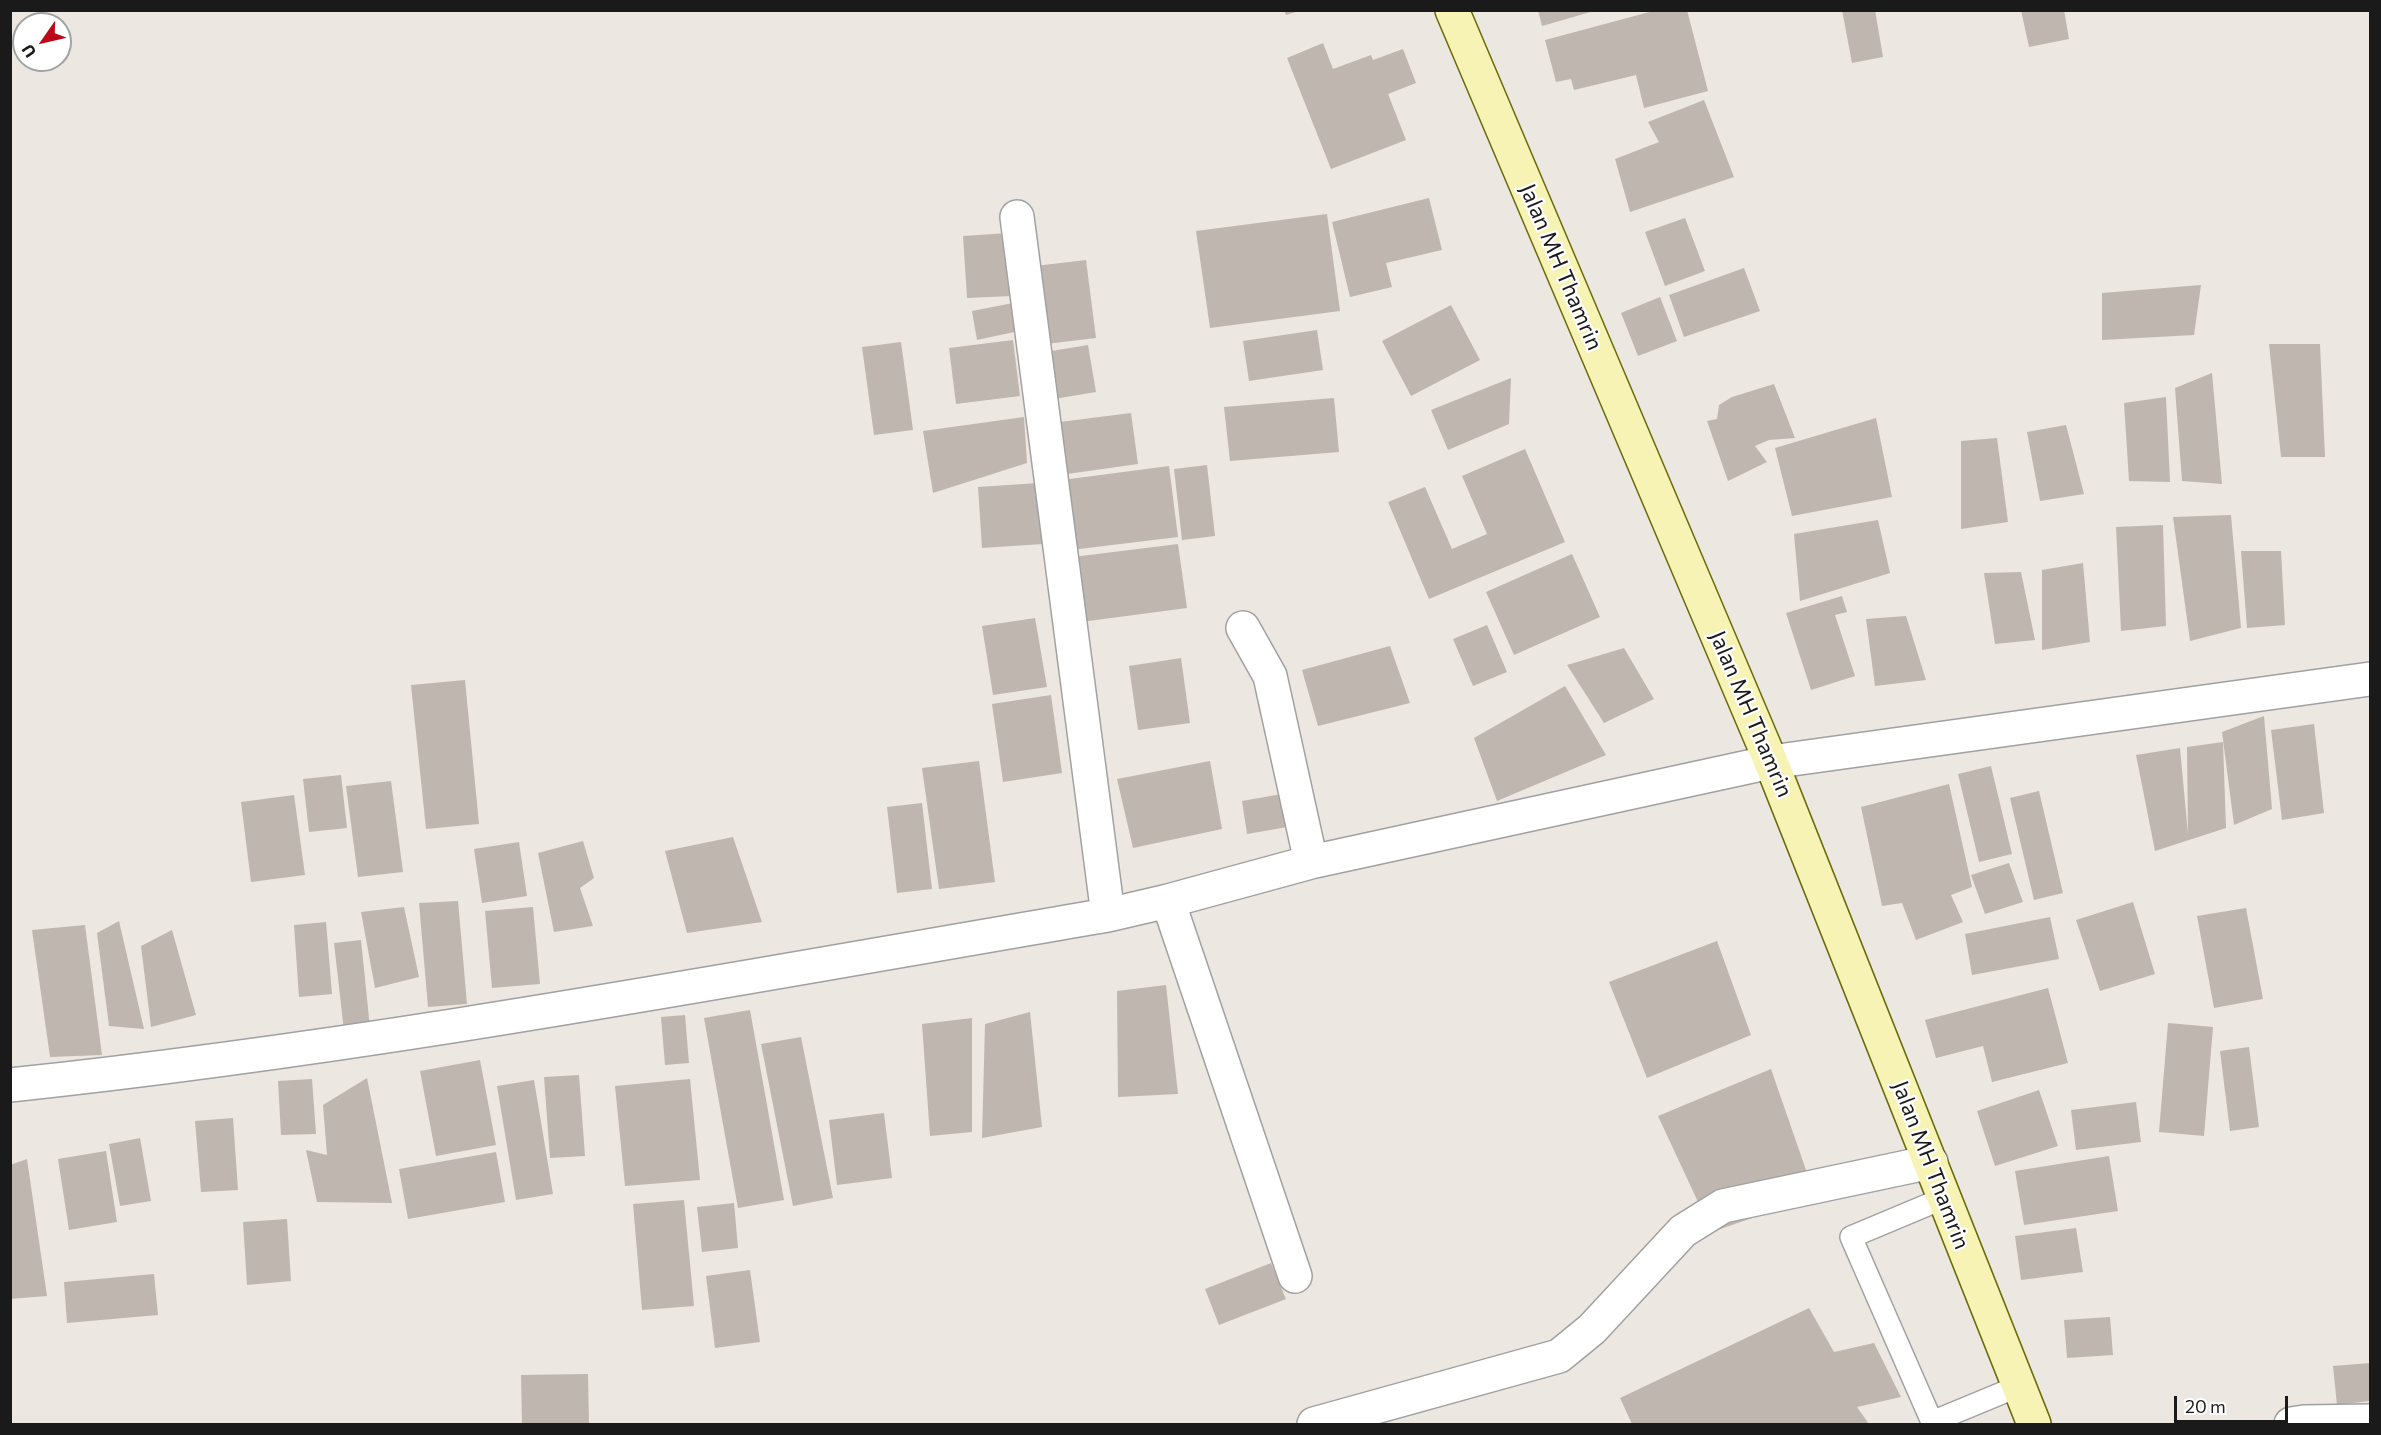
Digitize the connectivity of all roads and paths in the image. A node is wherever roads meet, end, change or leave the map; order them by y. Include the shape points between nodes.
1 (1452, 10) edge
2 (1017, 217) dead end
3 (1243, 628) dead end
4 (2370, 679) edge
5 (1771, 762) junction
6 (1311, 862) junction
7 (1168, 901) junction
8 (1108, 915) junction
9 (10, 1085) edge
10 (1931, 1162) junction
11 (1944, 1198) junction
12 (1295, 1276) dead end
13 (2019, 1386) junction
14 (2370, 1420) edge
15 (1314, 1425) edge
16 (2034, 1425) edge
17 (2292, 1425) edge

1 - 5 main road, Jalan MH Thamrin
2 - 8 street
3 - 6 street via 1270,676
4 - 5 street
5 - 6 street
5 - 10 main road, Jalan MH Thamrin
6 - 7 street
7 - 8 street
7 - 12 street
8 - 9 street via 492,1020 158,1070
10 - 11 main road, Jalan MH Thamrin
10 - 15 street via 1724,1206 1683,1231 1592,1329 1559,1356
11 - 13 main road, Jalan MH Thamrin
11 - 13 lane via 1851,1237 1932,1422
13 - 16 main road, Jalan MH Thamrin
14 - 17 street

